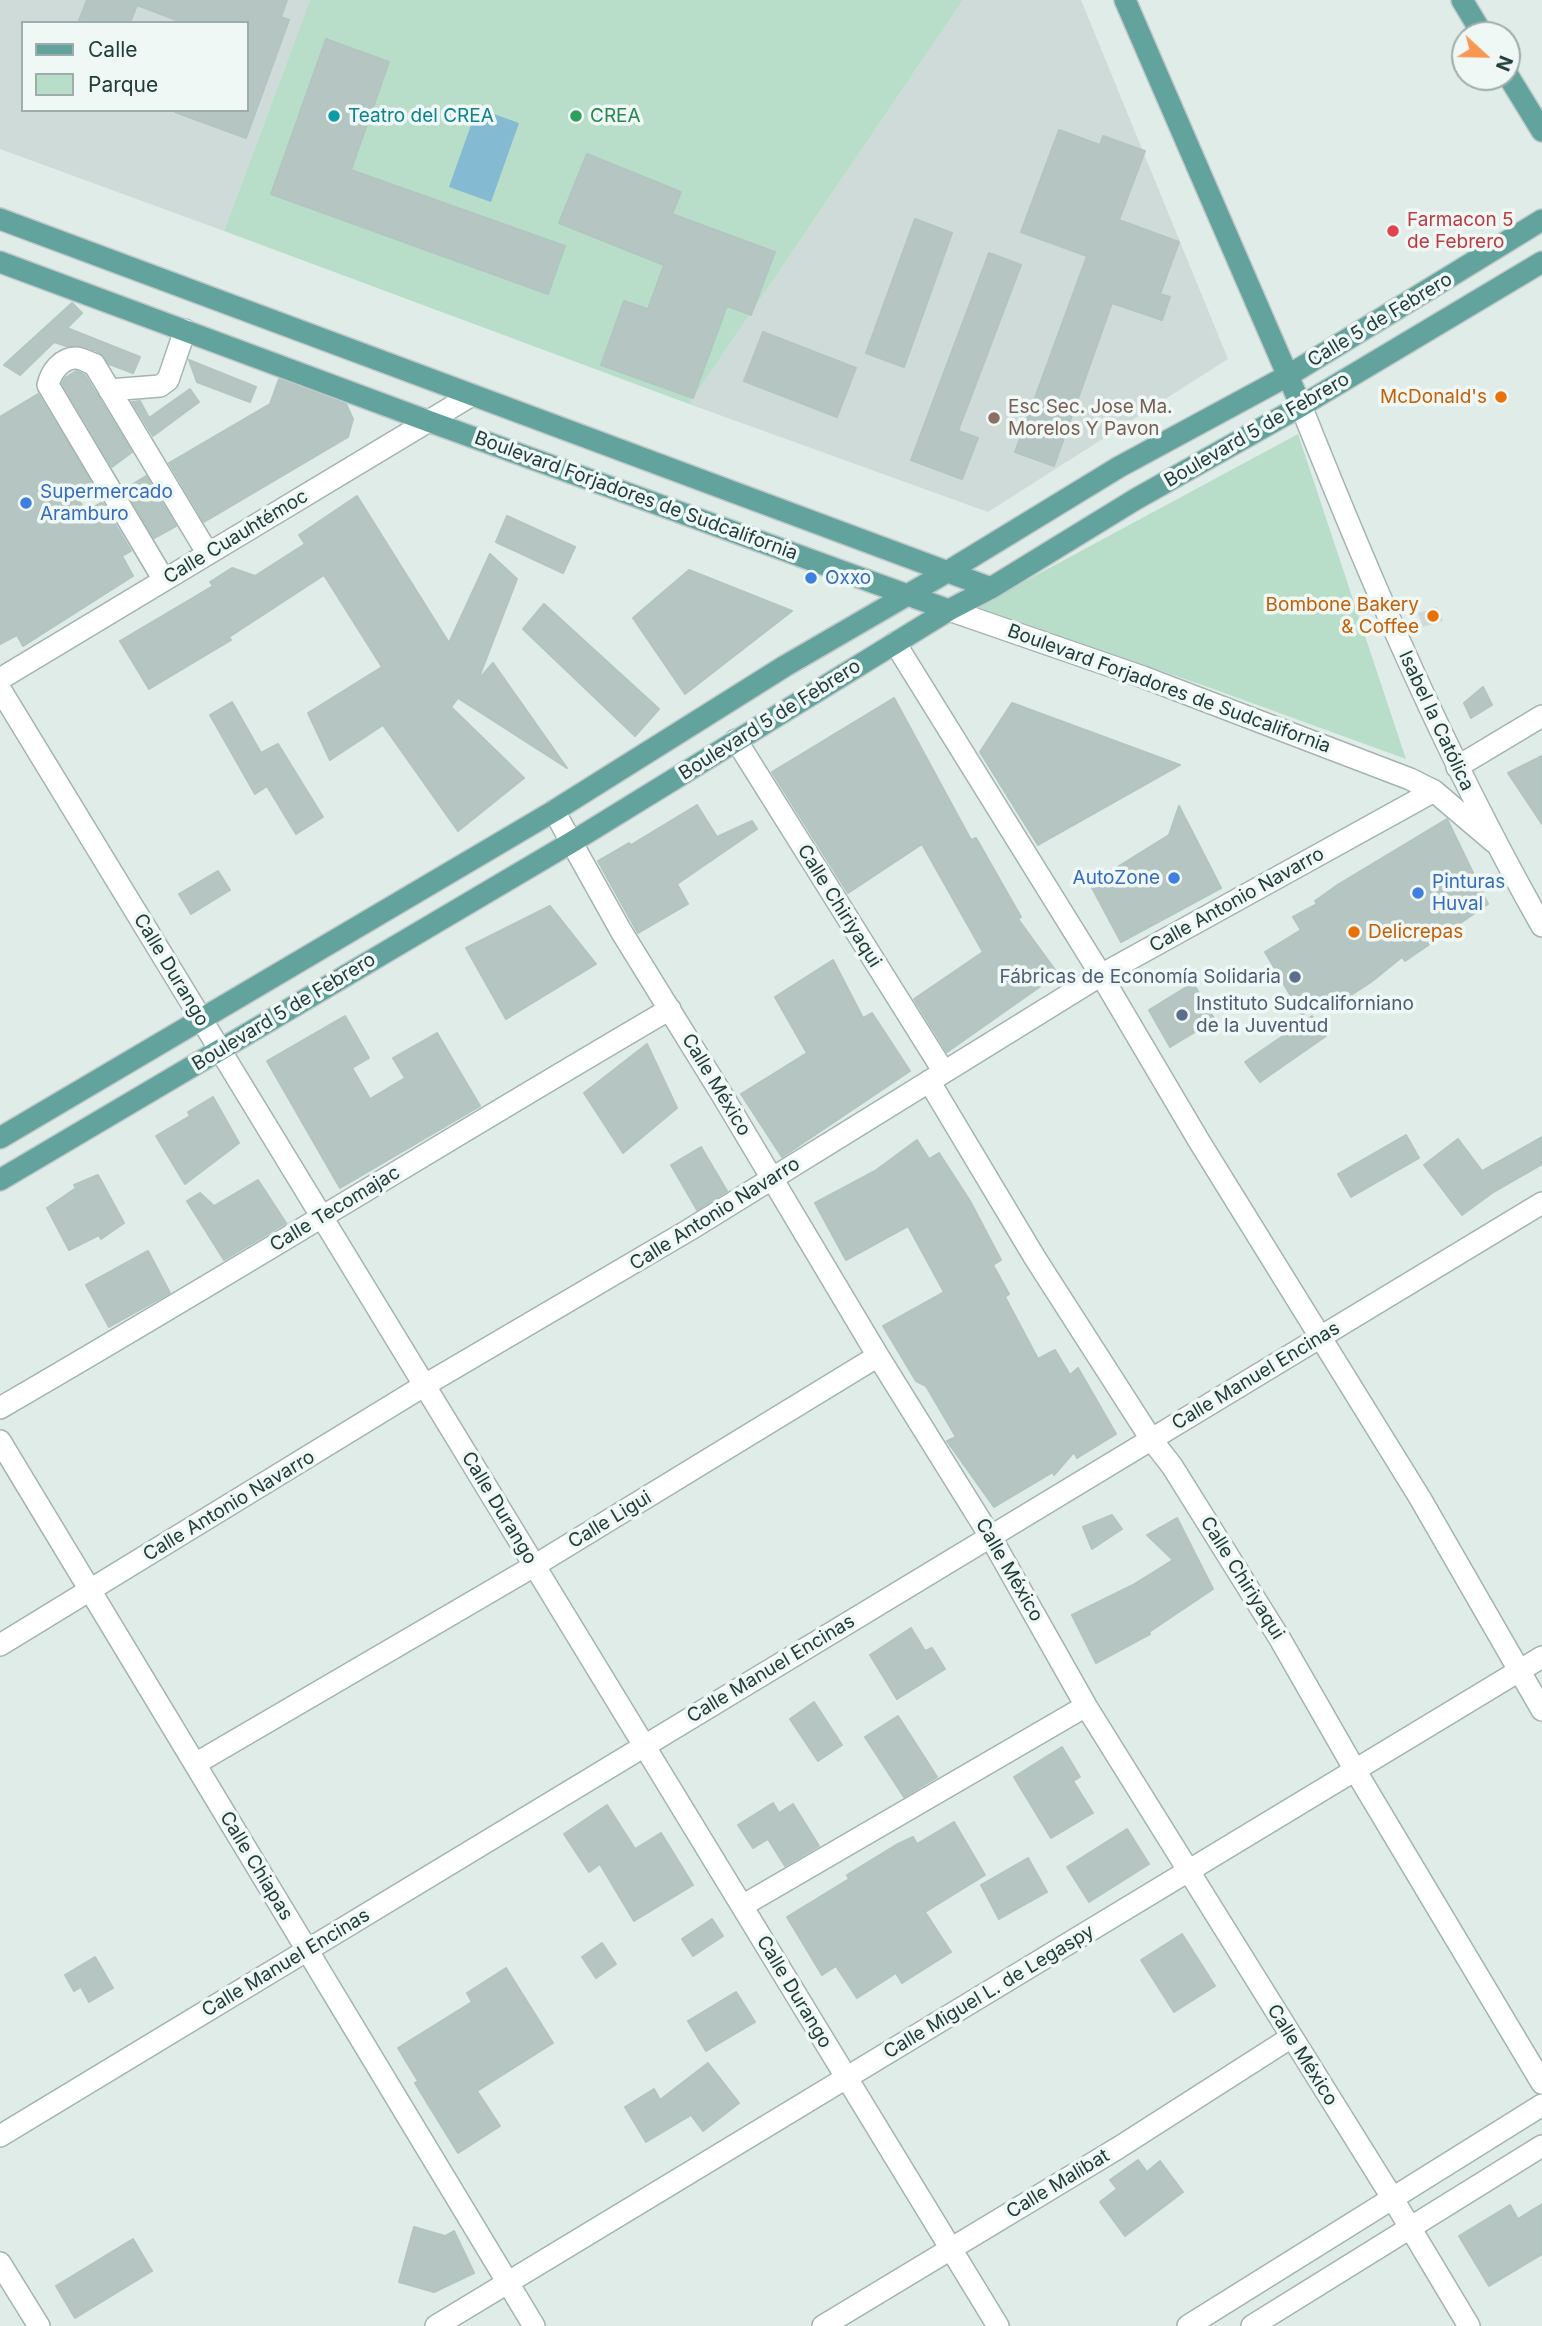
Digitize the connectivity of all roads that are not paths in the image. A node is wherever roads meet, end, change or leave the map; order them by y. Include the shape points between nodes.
1 (1125, 0) edge
2 (1462, 0) edge
3 (1475, 21) edge
4 (1517, 91) edge
5 (1542, 131) edge
6 (0, 219) edge
7 (1542, 220) edge
8 (0, 262) edge
9 (1542, 262) edge
10 (185, 330) junction
11 (1289, 375) junction
12 (109, 390) junction
13 (472, 395) junction
14 (1301, 406) junction
15 (428, 421) junction
16 (208, 554) junction
17 (947, 572) junction
18 (164, 580) junction
19 (991, 588) junction
20 (906, 594) junction
21 (949, 610) junction
22 (895, 643) junction
23 (0, 679) edge
24 (0, 689) edge
25 (1542, 716) edge
26 (736, 740) junction
27 (1457, 767) junction
28 (1434, 791) junction
29 (554, 811) junction
30 (572, 842) junction
31 (1494, 842) junction
32 (1542, 926) edge
33 (1101, 975) junction
34 (670, 1009) junction
35 (201, 1018) junction
36 (220, 1050) junction
37 (936, 1077) junction
38 (0, 1138) edge
39 (772, 1178) junction
40 (0, 1180) edge
41 (1542, 1203) edge
42 (322, 1217) junction
43 (1320, 1337) junction
44 (878, 1356) junction
45 (425, 1385) junction
46 (0, 1408) edge
47 (1151, 1439) junction
48 (0, 1441) edge
49 (990, 1536) junction
50 (534, 1566) junction
51 (90, 1590) junction
52 (0, 1645) edge
53 (1542, 1657) edge
54 (1519, 1671) junction
55 (1086, 1706) junction
56 (1542, 1710) edge
57 (645, 1746) junction
58 (195, 1764) junction
59 (1355, 1770) junction
60 (1189, 1871) junction
61 (742, 1906) junction
62 (307, 1950) junction
63 (1290, 2038) junction
64 (847, 2078) junction
65 (1542, 2083) edge
66 (1542, 2105) edge
67 (0, 2136) edge
68 (1542, 2146) edge
69 (1393, 2199) junction
70 (1411, 2228) junction
71 (951, 2249) junction
72 (0, 2263) edge
73 (508, 2283) junction
74 (39, 2326) edge
75 (436, 2326) edge
76 (534, 2326) edge
77 (823, 2326) edge
78 (998, 2326) edge
79 (1188, 2326) edge
80 (1252, 2326) edge
81 (1469, 2326) edge

1 - 11 main road
2 - 3 main road
4 - 5 main road
6 - 13 main road, Boulevard Forjadores de Sudcalifornia
7 - 11 main road, Calle 5 de Febrero
8 - 10 main road, Boulevard Forjadores de Sudcalifornia
9 - 14 main road, Boulevard 5 de Febrero
10 - 12 street via 168,380 160,386
10 - 15 main road, Boulevard Forjadores de Sudcalifornia
11 - 14 main road
11 - 17 main road, Boulevard 5 de Febrero via 1119,467
12 - 16 street
12 - 18 street via 94,364 77,358 60,364 48,385
13 - 15 street, Calle Cuauhtémoc
13 - 17 main road, Boulevard Forjadores de Sudcalifornia
14 - 19 main road, Boulevard 5 de Febrero
14 - 27 street, Isabel la Católica via 1379,598
15 - 16 street, Calle Cuauhtémoc
15 - 20 main road, Boulevard Forjadores de Sudcalifornia
16 - 18 street, Calle Cuauhtémoc
17 - 19 main road, Boulevard Forjadores de Sudcalifornia
17 - 20 main road, Boulevard 5 de Febrero
18 - 23 street, Calle Cuauhtémoc
19 - 21 main road, Boulevard 5 de Febrero
20 - 21 main road, Boulevard Forjadores de Sudcalifornia
20 - 29 main road, Boulevard 5 de Febrero
21 - 22 main road, Boulevard 5 de Febrero
21 - 28 street, Boulevard Forjadores de Sudcalifornia via 1143,677
22 - 26 main road, Boulevard 5 de Febrero
22 - 33 street
24 - 35 street, Calle Durango
25 - 27 street
26 - 30 main road, Boulevard 5 de Febrero
26 - 37 street, Calle Chiriyaqui
27 - 31 street, Isabel la Católica
28 - 31 street, Boulevard Forjadores de Sudcalifornia
28 - 33 street, Calle Antonio Navarro
29 - 30 street, Calle México
29 - 35 main road, Boulevard 5 de Febrero
30 - 34 street, Calle México
30 - 36 main road, Boulevard 5 de Febrero
31 - 32 street, Isabel la Católica
33 - 37 street, Calle Antonio Navarro
33 - 43 street
34 - 39 street, Calle México
34 - 42 street, Calle Tecomajac
35 - 36 street, Calle Durango
35 - 38 main road, Boulevard 5 de Febrero
36 - 40 main road, Boulevard 5 de Febrero
36 - 42 street, Calle Durango
37 - 39 street, Calle Antonio Navarro
37 - 47 street, Calle Chiriyaqui via 1035,1258
39 - 44 street, Calle México
39 - 45 street, Calle Antonio Navarro
41 - 43 street, Calle Manuel Encinas
42 - 45 street, Calle Durango
42 - 46 street, Calle Tecomajac
43 - 47 street, Calle Manuel Encinas
43 - 54 street via 1420,1498
44 - 49 street, Calle México
44 - 50 street, Calle Ligui
45 - 50 street, Calle Durango
45 - 51 street, Calle Antonio Navarro
47 - 49 street, Calle Manuel Encinas
47 - 59 street, Calle Chiriyaqui via 1280,1639
48 - 51 street, Calle Chiapas
49 - 55 street, Calle México
49 - 57 street, Calle Manuel Encinas
50 - 57 street, Calle Durango
50 - 58 street, Calle Ligui
51 - 52 street, Calle Antonio Navarro
51 - 58 street, Calle Chiapas
53 - 54 street, Calle Miguel L. de Legaspy
54 - 56 street
54 - 59 street, Calle Miguel L. de Legaspy
55 - 60 street, Calle México
55 - 61 street
57 - 61 street, Calle Durango
57 - 62 street, Calle Manuel Encinas
58 - 62 street, Calle Chiapas
59 - 60 street, Calle Miguel L. de Legaspy
59 - 65 street, Calle Chiriyaqui
60 - 63 street, Calle México
60 - 64 street, Calle Miguel L. de Legaspy
61 - 64 street, Calle Durango
62 - 67 street, Calle Manuel Encinas
62 - 73 street, Calle Chiapas
63 - 69 street, Calle México
63 - 71 street, Calle Malibat
64 - 71 street, Calle Durango
64 - 73 street, Calle Miguel L. de Legaspy
66 - 69 street
68 - 70 street
69 - 70 street, Calle México
69 - 79 street
70 - 80 street
70 - 81 street, Calle México
71 - 77 street, Calle Malibat
71 - 78 street, Calle Durango
72 - 74 street
73 - 75 street, Calle Miguel L. de Legaspy
73 - 76 street, Calle Chiapas

